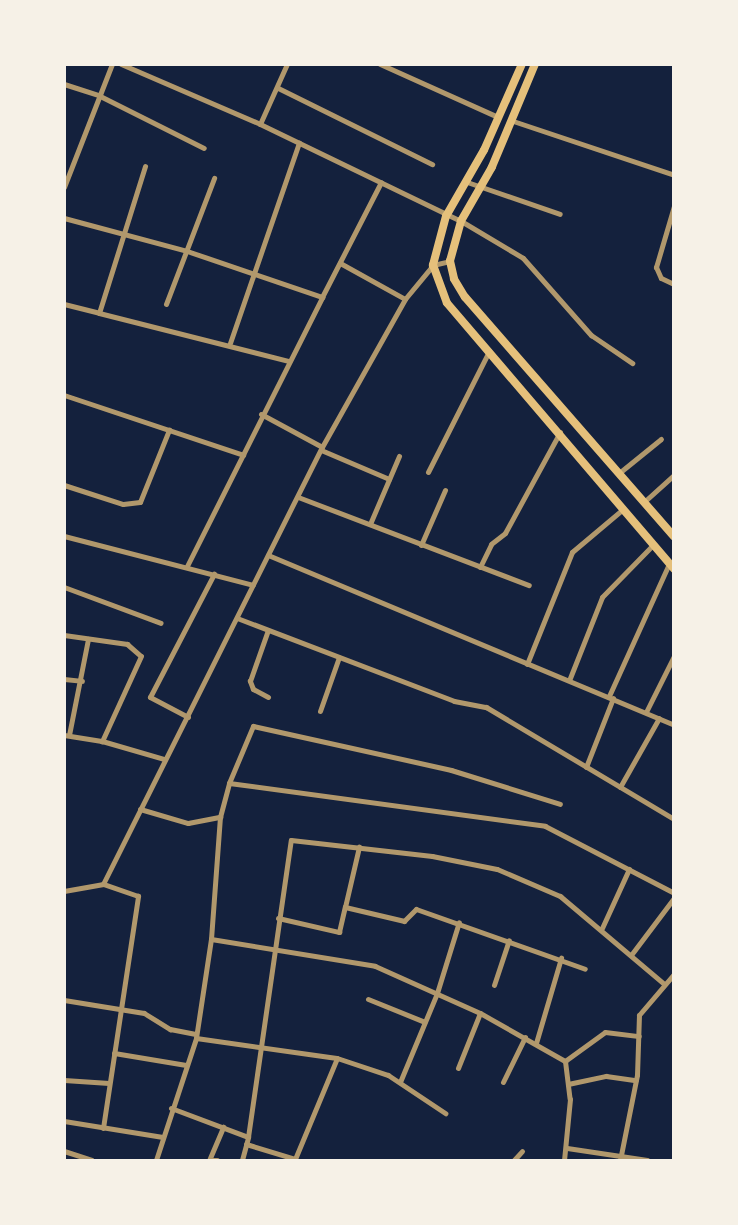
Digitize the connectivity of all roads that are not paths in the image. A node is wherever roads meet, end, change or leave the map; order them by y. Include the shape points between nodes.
1 (112, 64) edge
2 (121, 64) edge
3 (380, 64) edge
4 (522, 64) edge
5 (535, 64) edge
6 (285, 65) edge
7 (64, 84) edge
8 (278, 88) junction
9 (100, 96) junction
10 (498, 117) junction
11 (513, 120) junction
12 (260, 124) junction
13 (299, 143) junction
14 (204, 148) dead end
15 (432, 164) dead end
16 (145, 166) dead end
17 (674, 175) edge
18 (214, 178) dead end
19 (381, 182) junction
20 (467, 182) junction
21 (481, 186) junction
22 (64, 187) edge
23 (674, 206) edge
24 (560, 214) dead end
25 (446, 216) junction
26 (64, 218) edge
27 (461, 221) junction
28 (125, 235) junction
29 (187, 251) junction
30 (450, 261) junction
31 (340, 263) junction
32 (433, 265) junction
33 (253, 272) junction
34 (674, 284) edge
35 (322, 297) junction
36 (405, 299) junction
37 (64, 304) edge
38 (166, 304) dead end
39 (99, 313) junction
40 (230, 343) junction
41 (489, 351) junction
42 (289, 361) junction
43 (632, 363) dead end
44 (64, 395) edge
45 (261, 414) junction
46 (169, 430) junction
47 (560, 432) junction
48 (661, 439) dead end
49 (321, 449) junction
50 (243, 455) junction
51 (399, 456) dead end
52 (428, 472) dead end
53 (619, 473) junction
54 (674, 475) edge
55 (389, 479) junction
56 (64, 485) edge
57 (445, 490) dead end
58 (298, 497) junction
59 (645, 501) junction
60 (623, 509) junction
61 (674, 522) edge
62 (370, 524) junction
63 (667, 528) junction
64 (64, 536) edge
65 (674, 537) edge
66 (421, 545) junction
67 (653, 545) junction
68 (268, 555) junction
69 (187, 566) junction
70 (480, 567) junction
71 (671, 567) edge
72 (214, 574) junction
73 (253, 585) junction
74 (529, 585) dead end
75 (64, 587) edge
76 (237, 618) junction
77 (161, 623) dead end
78 (268, 630) junction
79 (64, 635) edge
80 (88, 639) junction
81 (674, 656) edge
82 (339, 657) junction
83 (527, 664) junction
84 (570, 678) junction
85 (64, 679) edge
86 (82, 681) junction
87 (268, 697) dead end
88 (611, 697) junction
89 (320, 711) dead end
90 (646, 712) junction
91 (188, 717) junction
92 (659, 718) junction
93 (674, 725) edge
94 (67, 735) edge
95 (102, 741) junction
96 (164, 759) junction
97 (586, 767) junction
98 (228, 783) junction
99 (620, 788) junction
100 (560, 804) dead end
101 (140, 809) junction
102 (220, 817) junction
103 (674, 819) edge
104 (359, 847) junction
105 (629, 869) junction
106 (103, 884) junction
107 (64, 891) edge
108 (674, 893) edge
109 (674, 897) edge
110 (345, 907) junction
111 (278, 918) junction
112 (459, 922) junction
113 (602, 928) junction
114 (211, 939) junction
115 (509, 940) junction
116 (272, 951) junction
117 (631, 955) junction
118 (561, 958) junction
119 (585, 969) dead end
120 (674, 974) edge
121 (663, 983) junction
122 (494, 985) dead end
123 (437, 993) junction
124 (368, 999) dead end
125 (64, 1000) edge
126 (120, 1009) junction
127 (480, 1013) junction
128 (425, 1022) junction
129 (196, 1036) junction
130 (639, 1036) junction
131 (525, 1037) junction
132 (536, 1043) junction
133 (261, 1045) junction
134 (114, 1053) junction
135 (337, 1058) junction
136 (565, 1060) junction
137 (186, 1065) junction
138 (458, 1068) dead end
139 (64, 1080) edge
140 (636, 1080) junction
141 (400, 1082) junction
142 (503, 1082) dead end
143 (109, 1083) junction
144 (568, 1084) junction
145 (171, 1108) junction
146 (445, 1113) dead end
147 (64, 1121) edge
148 (223, 1127) junction
149 (103, 1128) junction
150 (163, 1137) junction
151 (248, 1137) junction
152 (246, 1144) junction
153 (567, 1148) junction
154 (64, 1151) edge
155 (522, 1151) dead end
156 (210, 1159) edge
157 (620, 1159) edge
158 (92, 1161) edge
159 (156, 1161) edge
160 (217, 1161) edge
161 (242, 1161) edge
162 (514, 1161) edge
163 (564, 1161) edge
164 (647, 1161) edge

1 - 9 street
2 - 12 street
3 - 10 street
4 - 10 main road
5 - 11 main road
6 - 8 street
7 - 9 street
8 - 12 street
8 - 15 street
9 - 14 street
9 - 22 street
10 - 20 main road
11 - 17 street
11 - 21 main road
12 - 13 street
13 - 19 street
13 - 33 street
16 - 28 street
18 - 29 street
19 - 25 street
19 - 31 street
20 - 21 street
20 - 25 main road
21 - 24 street
21 - 27 main road
23 - 34 street via 656,267 661,278
25 - 27 street
25 - 32 main road
26 - 28 street
27 - 30 main road
27 - 43 street via 523,258 591,335
28 - 29 street
28 - 39 street
29 - 33 street
29 - 38 street
30 - 32 street
30 - 53 main road via 454,279 465,297
31 - 35 street
31 - 36 street
32 - 36 street
32 - 41 main road via 447,303
33 - 35 street
33 - 40 street
35 - 42 street
36 - 49 street
37 - 39 street
39 - 40 street
40 - 42 street
41 - 47 main road
41 - 52 street
42 - 45 street
44 - 46 street
45 - 49 street
45 - 50 street
46 - 50 street
46 - 56 street via 141,502 123,504
47 - 60 main road
47 - 70 street via 505,533 491,544
48 - 53 street
49 - 55 street
49 - 58 street
50 - 69 street
51 - 55 street
53 - 59 main road
54 - 59 street
55 - 62 street
57 - 66 street
58 - 62 street
58 - 68 street
59 - 63 main road
60 - 67 main road
60 - 83 street via 572,552
61 - 63 street
62 - 66 street
63 - 65 main road
64 - 69 street
66 - 70 street
67 - 71 main road
67 - 84 street via 602,597
68 - 73 street
68 - 83 street
69 - 72 street
70 - 74 street
71 - 88 street
72 - 73 street
72 - 91 street via 150,697
73 - 76 street
75 - 77 street
76 - 78 street
76 - 91 street
78 - 82 street
78 - 87 street via 250,681 253,689
79 - 80 street
80 - 86 street
80 - 95 street via 127,644 141,656
81 - 90 street
82 - 89 street
82 - 97 street via 454,701 486,707
83 - 84 street
84 - 88 street
85 - 86 street
86 - 94 street
88 - 90 street
88 - 97 street
90 - 92 street
91 - 96 street
92 - 93 street
92 - 99 street
94 - 95 street
95 - 96 street
96 - 101 street
97 - 99 street
98 - 100 street via 253,726 451,770
98 - 102 street
98 - 105 street via 546,826
99 - 103 street
101 - 102 street via 188,823
101 - 106 street
102 - 114 street
104 - 110 street
104 - 111 street via 291,840
104 - 113 street via 497,869 560,896
105 - 108 street
105 - 113 street
106 - 107 street
106 - 126 street via 138,896
109 - 117 street
110 - 111 street via 339,932
110 - 112 street via 404,921 416,909
111 - 116 street
112 - 115 street
112 - 123 street
113 - 117 street
114 - 116 street
114 - 129 street
115 - 118 street
115 - 122 street
116 - 123 street via 375,966
116 - 133 street
117 - 121 street
118 - 119 street
118 - 132 street
120 - 121 street
121 - 130 street via 639,1015
123 - 127 street
123 - 128 street
124 - 128 street
125 - 126 street
126 - 129 street via 151,1015 170,1029
126 - 134 street
127 - 131 street
127 - 138 street
128 - 141 street
129 - 133 street
129 - 137 street
130 - 136 street via 605,1032
130 - 140 street
131 - 132 street
131 - 142 street
132 - 136 street
133 - 135 street
133 - 151 street
134 - 137 street
134 - 143 street
135 - 141 street
135 - 152 street via 295,1159
136 - 144 street
137 - 145 street
139 - 143 street
140 - 144 street via 606,1076
140 - 157 street
141 - 146 street
143 - 149 street
144 - 153 street
145 - 148 street
145 - 150 street
147 - 149 street
148 - 151 street
148 - 156 street
149 - 150 street
150 - 159 street
151 - 152 street
152 - 161 street
153 - 157 street
153 - 163 street
154 - 158 street
155 - 162 street
156 - 160 street
157 - 164 street

